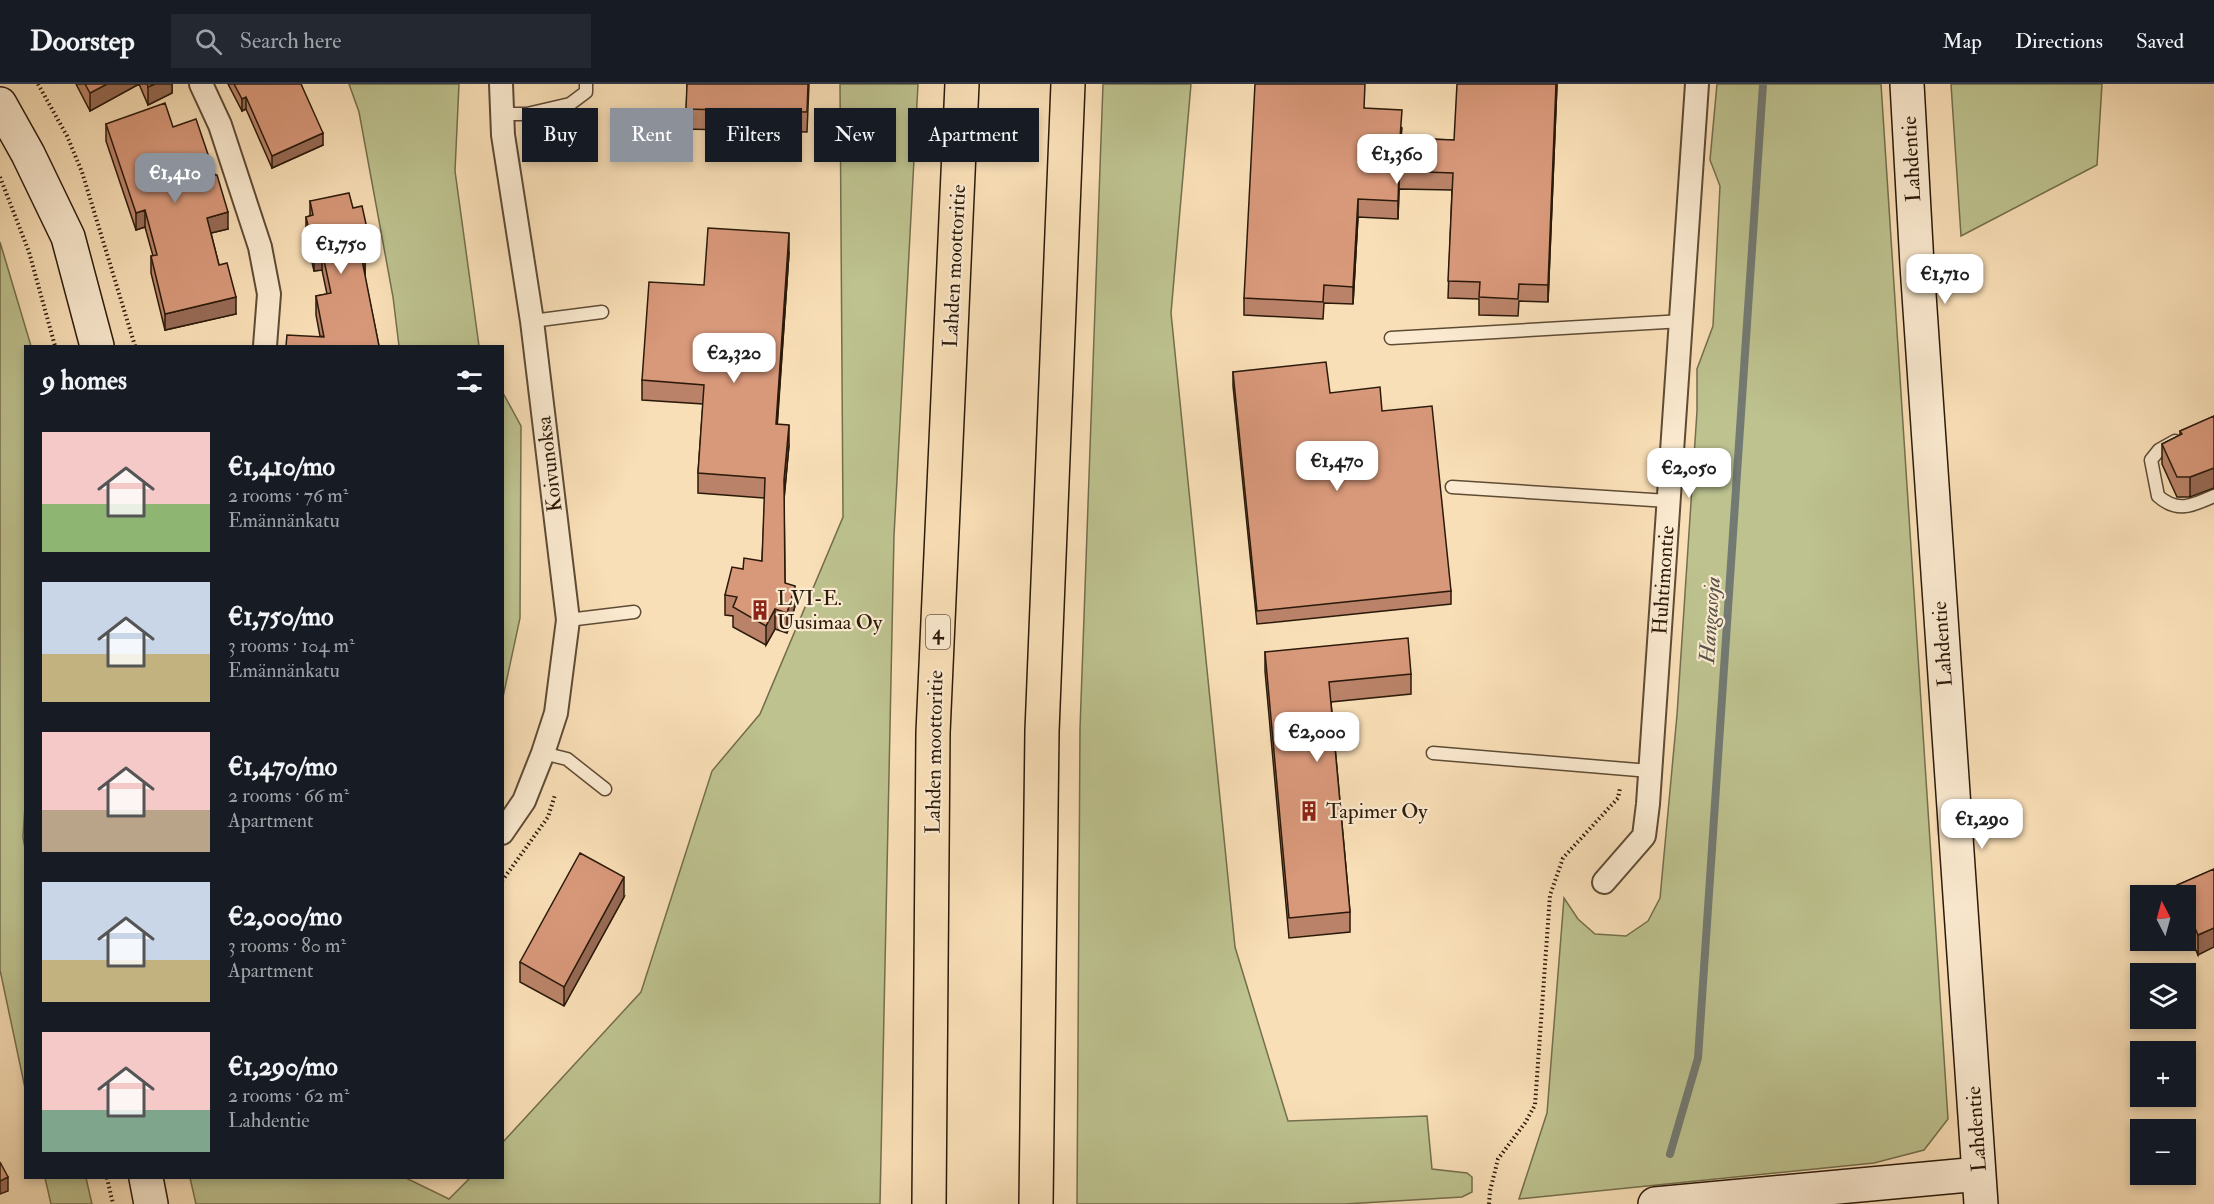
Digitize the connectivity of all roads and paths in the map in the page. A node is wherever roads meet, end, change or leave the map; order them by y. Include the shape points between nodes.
1 (38, 84) edge
2 (201, 84) edge
3 (501, 84) edge
4 (586, 84) edge
5 (962, 84) edge
6 (1068, 84) edge
7 (1697, 84) edge
8 (1907, 84) edge
9 (0, 104) edge
10 (502, 114) junction
11 (0, 177) edge
12 (602, 312) dead end
13 (532, 321) junction
14 (1683, 321) junction
15 (1391, 338) dead end
16 (55, 345) edge
17 (97, 345) edge
18 (135, 345) edge
19 (265, 345) edge
20 (2186, 436) edge
21 (1452, 487) dead end
22 (2214, 496) edge
23 (1668, 501) junction
24 (634, 612) dead end
25 (568, 620) junction
26 (543, 753) junction
27 (1433, 753) dead end
28 (1624, 769) junction
29 (1650, 771) junction
30 (605, 789) dead end
31 (504, 829) edge
32 (1604, 882) dead end
33 (107, 1179) edge
34 (146, 1179) edge
35 (1036, 1189) edge
36 (1980, 1189) edge
37 (928, 1192) edge
38 (113, 1204) edge
39 (151, 1204) edge
40 (1490, 1204) edge
41 (1656, 1204) edge

1 - 18 path via 82,172
2 - 19 street via 220,125 260,247 269,294
3 - 10 street, Koivunoksa
4 - 10 lane via 586,92 570,105 527,114
5 - 37 highway, Lahden moottoritie / 4 via 933,733
6 - 35 highway via 1042,731
7 - 14 street, Huhtimontie
8 - 36 main road, Lahdentie
9 - 17 main road via 68,237
10 - 13 street, Koivunoksa via 502,135
11 - 16 path via 29,252
12 - 13 lane
13 - 25 street, Koivunoksa
14 - 15 lane
14 - 23 street, Huhtimontie
20 - 22 lane via 2159,450 2151,460 2158,496 2180,508
21 - 23 lane
23 - 29 street, Huhtimontie
24 - 25 lane
25 - 26 street, Koivunoksa via 556,713
26 - 30 lane via 567,759
26 - 31 street, Koivunoksa via 524,801
27 - 28 lane
28 - 29 lane
28 - 40 path via 1618,798 1563,858 1550,895 1535,1105 1498,1159
29 - 32 street, Huhtimontie via 1644,836
33 - 38 path
34 - 39 main road
36 - 41 main road

